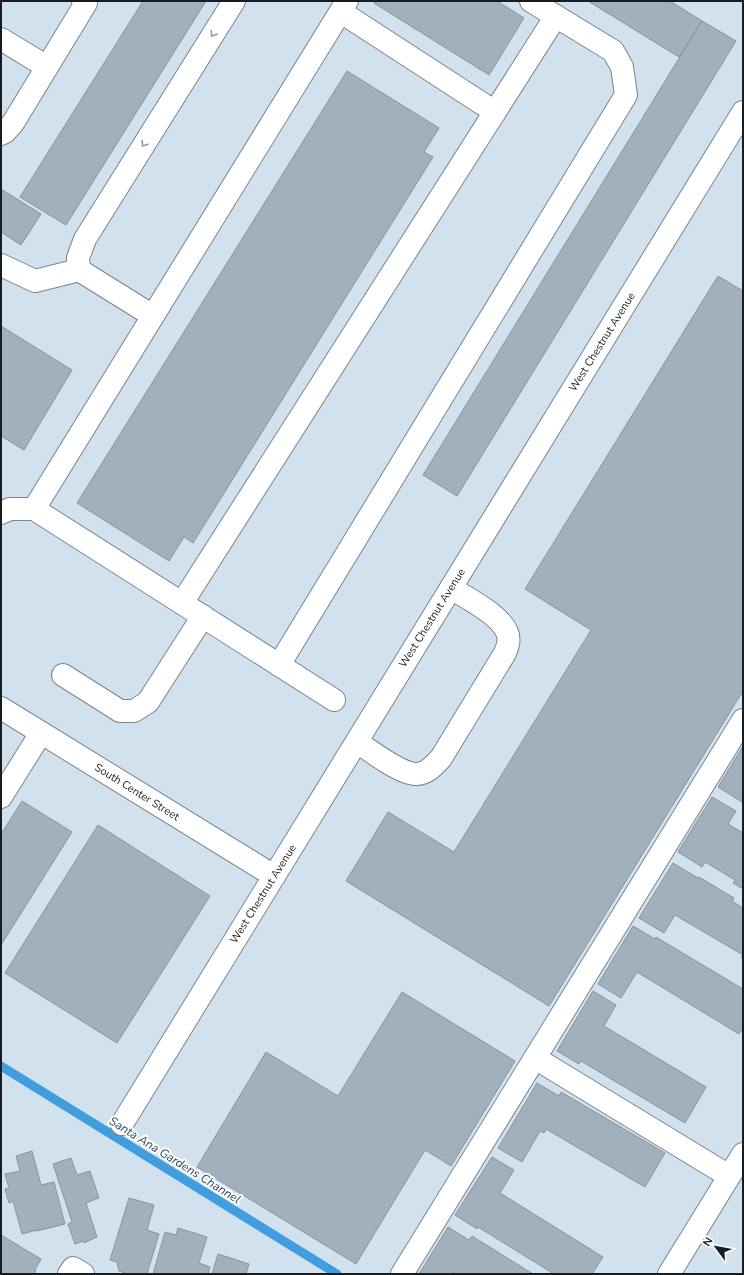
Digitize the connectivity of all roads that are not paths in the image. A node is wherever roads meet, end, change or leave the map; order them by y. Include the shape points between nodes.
1 (83, 1) edge
2 (234, 1) edge
3 (531, 1) edge
4 (344, 6) edge
5 (556, 16) junction
6 (1, 39) edge
7 (47, 67) junction
8 (495, 112) junction
9 (743, 112) edge
10 (1, 134) edge
11 (1, 265) edge
12 (79, 270) junction
13 (153, 316) junction
14 (4, 507) edge
15 (34, 509) junction
16 (451, 588) junction
17 (182, 603) junction
18 (202, 616) junction
19 (278, 665) junction
20 (63, 675) dead end
21 (334, 700) dead end
22 (1, 708) edge
23 (743, 720) edge
24 (41, 733) junction
25 (357, 742) junction
26 (1, 797) edge
27 (274, 876) junction
28 (535, 1058) junction
29 (122, 1124) dead end
30 (743, 1154) edge
31 (729, 1176) junction
32 (402, 1274) edge
33 (669, 1274) edge

1 - 7 street via 86,3
2 -> 12 street via 85,240 78,258
3 - 5 street
4 - 8 street
4 - 13 street
5 - 8 street
5 - 19 street via 613,51 622,67 626,95
6 - 7 street
7 - 10 street via 13,123
8 - 17 street
9 - 16 street, West Chestnut Avenue
11 - 12 street via 36,281
12 - 13 street
13 - 15 street
14 - 15 street
15 - 17 street
16 - 25 street, West Chestnut Avenue
16 - 25 street via 500,621 508,633 509,643 505,653 481,693 441,758 434,767 425,772 416,775 403,771
17 - 18 street
18 - 19 street
18 - 20 street via 148,702 134,711 120,711
19 - 21 street
22 - 24 street, South Center Street
23 - 28 street
24 - 26 street
24 - 27 street, South Center Street
25 - 27 street, West Chestnut Avenue
27 - 29 street, West Chestnut Avenue
28 - 31 street
28 - 32 street
30 - 31 street
31 - 33 street

